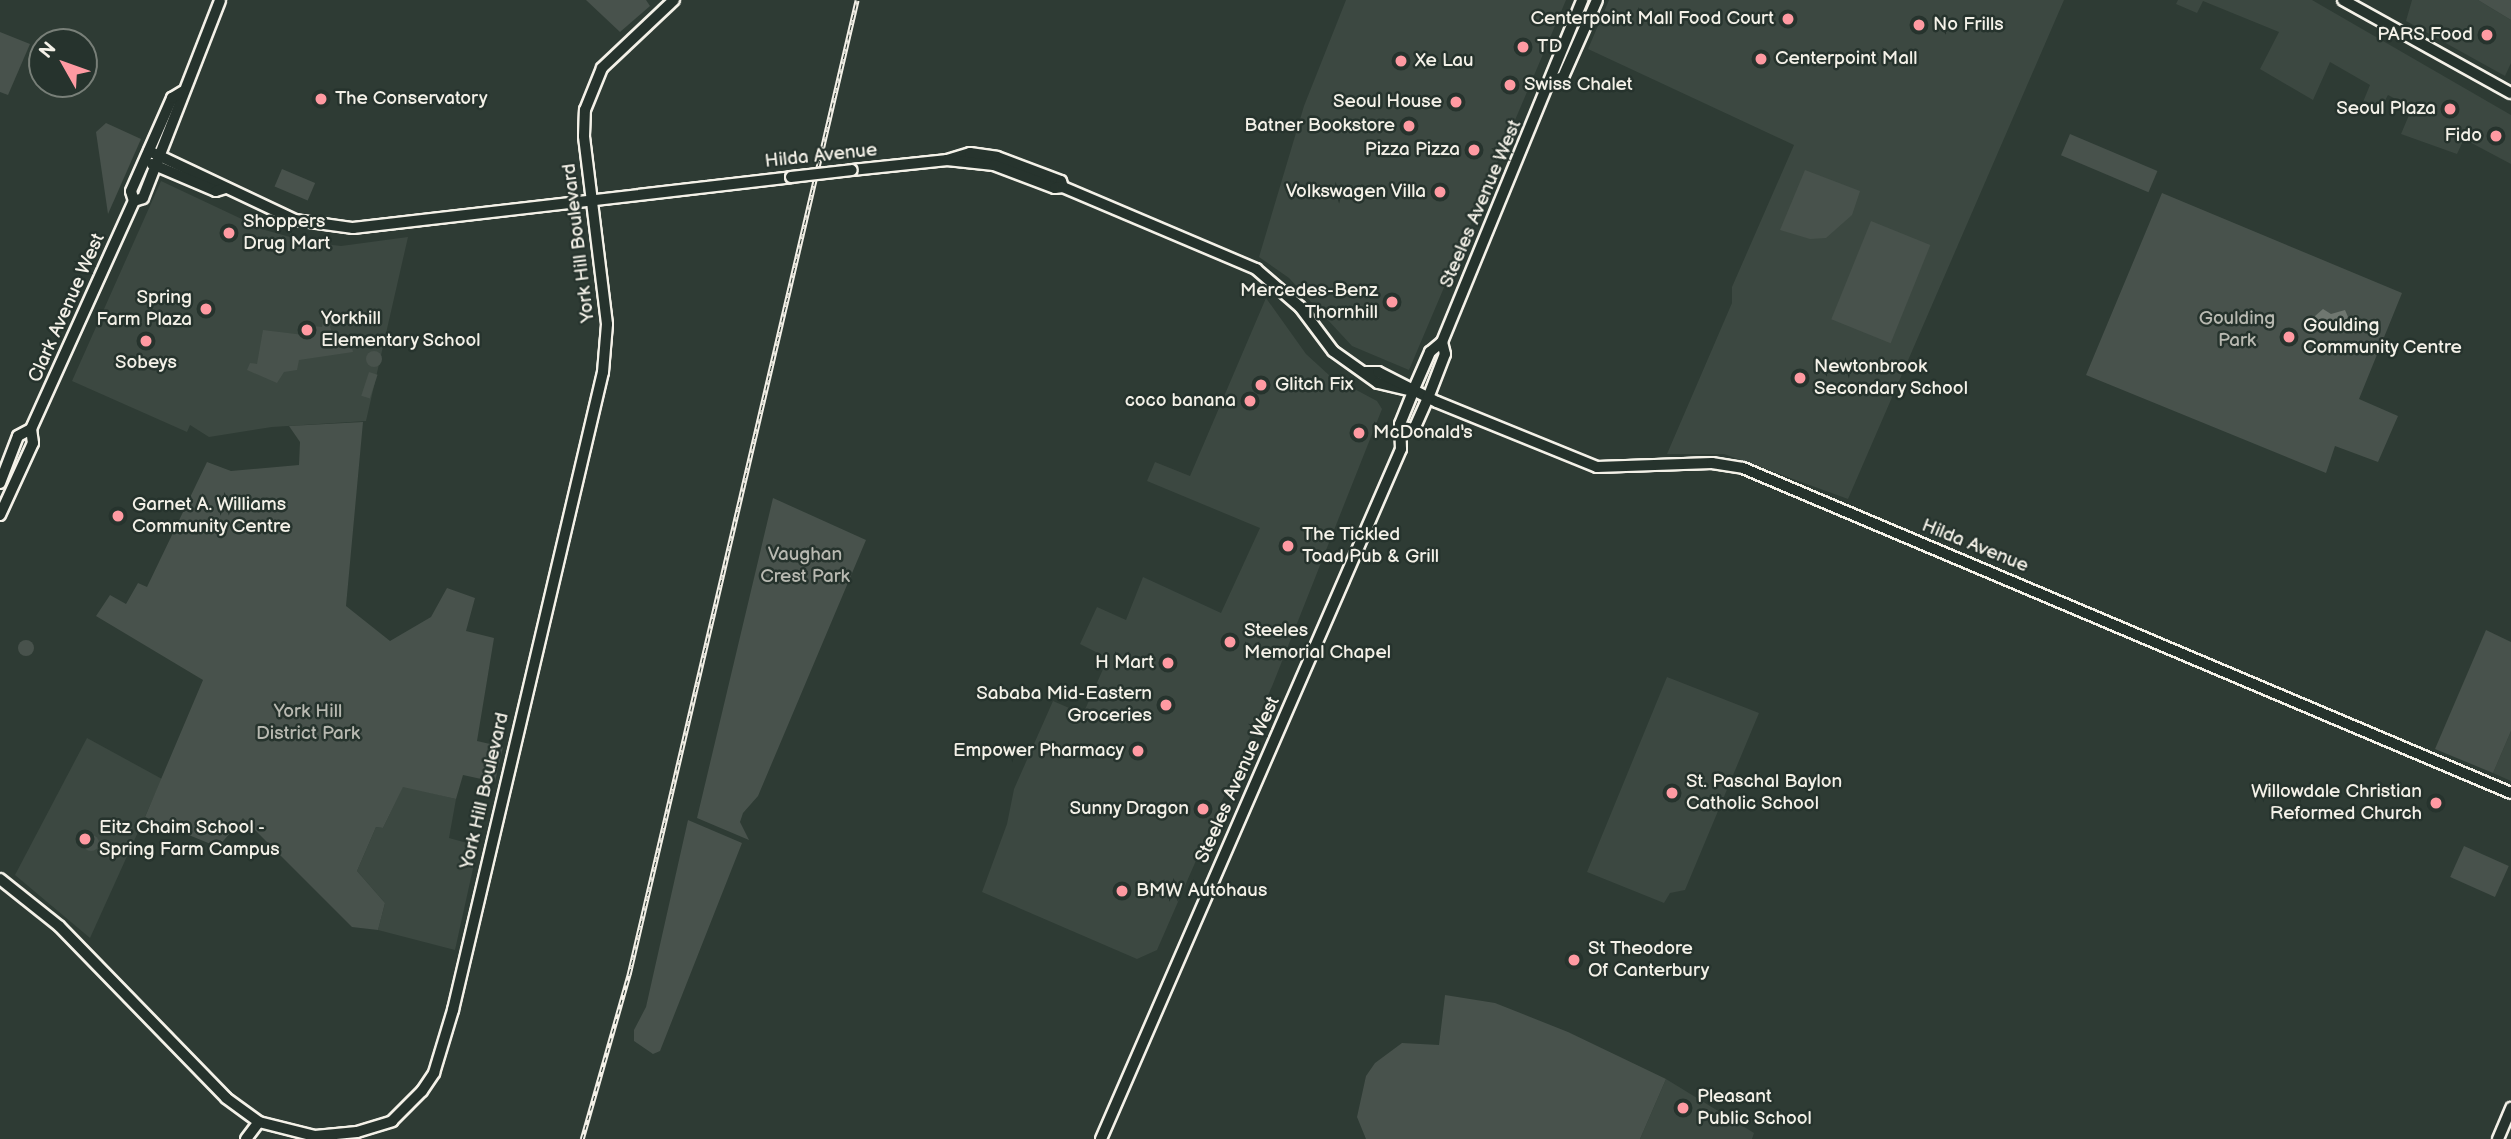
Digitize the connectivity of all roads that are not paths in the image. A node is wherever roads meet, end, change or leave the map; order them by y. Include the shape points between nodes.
1 (220, 0) edge
2 (674, 0) edge
3 (1582, 0) edge
4 (1597, 0) edge
5 (2343, 0) edge
6 (1568, 34) junction
7 (1580, 39) junction
8 (1552, 81) junction
9 (182, 92) junction
10 (2511, 93) edge
11 (147, 156) junction
12 (158, 162) junction
13 (593, 200) junction
14 (134, 201) junction
15 (1442, 342) junction
16 (1413, 391) junction
17 (1428, 398) junction
18 (32, 429) junction
19 (1402, 434) junction
20 (1, 474) edge
21 (16, 479) junction
22 (0, 515) edge
23 (2511, 793) edge
24 (0, 880) edge
25 (2511, 1108) edge
26 (259, 1122) junction
27 (246, 1139) edge
28 (1101, 1139) edge
29 (2498, 1139) edge

1 - 9 street, Clark Avenue West
2 - 13 street, York Hill Boulevard via 602,68 584,136
3 - 6 street, Steeles Avenue West
4 - 7 street, Steeles Avenue West
5 - 10 main road
6 - 7 street
6 - 8 street, Steeles Avenue West via 1550,70
7 - 8 street, Steeles Avenue West via 1563,77
8 - 15 street, Steeles Avenue West
9 - 11 street, Clark Avenue West via 172,99
9 - 12 street, Clark Avenue West via 183,102
11 - 12 street, Hilda Avenue
11 - 14 street, Clark Avenue West via 131,191
12 - 13 street, Hilda Avenue via 216,191 226,188 311,225 353,228
12 - 14 street, Clark Avenue West via 144,198
13 - 16 street, Hilda Avenue, bridge via 947,160 970,153 997,157 1256,269 1300,307 1333,351 1397,391
13 - 26 street, York Hill Boulevard via 607,324 603,372 438,1063 422,1091 379,1128 315,1136
14 - 18 street, Clark Avenue West
15 - 16 street, Steeles Avenue West via 1430,352
15 - 17 street, Steeles Avenue West via 1445,354
16 - 17 street, Hilda Avenue
16 - 19 street, Steeles Avenue West via 1400,424
17 - 19 street, Steeles Avenue West via 1415,427
17 - 23 street, Hilda Avenue via 1597,467 1712,463 1743,468
18 - 20 street, Clark Avenue West via 18,436
18 - 21 street, Clark Avenue West via 33,443
19 - 28 street, Steeles Avenue West via 1390,475
20 - 21 street
21 - 22 street, Clark Avenue West
24 - 26 street, York Hill Boulevard via 59,926 211,1082
25 - 29 street
26 - 27 street

